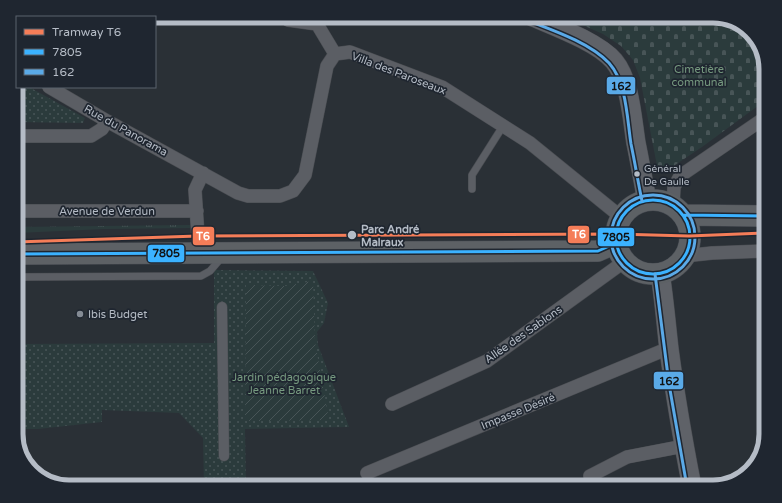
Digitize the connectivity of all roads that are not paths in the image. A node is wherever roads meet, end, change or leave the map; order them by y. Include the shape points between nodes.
1 (310, 23) edge
2 (547, 23) edge
3 (334, 54) junction
4 (51, 88) edge
5 (107, 121) junction
6 (759, 122) edge
7 (503, 126) junction
8 (23, 136) edge
9 (203, 173) junction
10 (472, 189) dead end
11 (647, 200) junction
12 (23, 211) edge
13 (197, 211) junction
14 (678, 211) junction
15 (759, 216) edge
16 (621, 217) junction
17 (759, 251) edge
18 (199, 252) junction
19 (228, 252) junction
20 (620, 252) junction
21 (23, 254) edge
22 (684, 256) junction
23 (660, 273) junction
24 (23, 277) edge
25 (222, 307) dead end
26 (669, 348) junction
27 (392, 404) dead end
28 (684, 446) junction
29 (224, 456) dead end
30 (367, 473) dead end
31 (591, 480) edge
32 (691, 480) edge

1 - 3 street via 317,24
2 - 11 main road via 597,47 614,60 622,74
3 - 7 street, Villa des Paroseaux via 350,52 442,87
3 - 9 street, Rue du Panorama via 327,66 305,175 293,191 280,196 248,196
4 - 5 street, Rue du Panorama
5 - 8 street via 102,129 91,136
5 - 9 street, Rue du Panorama
6 - 14 street via 680,176 674,187
7 - 10 lane via 472,175
7 - 16 street, Villa des Paroseaux via 530,143
9 - 13 street via 195,190
11 - 14 main road via 665,202
11 - 16 main road via 636,203
12 - 13 street, Avenue de Verdun
13 - 18 street
14 - 15 main road
14 - 22 main road via 689,229 689,244
16 - 20 main road via 616,228
17 - 22 street
18 - 19 main road
18 - 21 main road
19 - 20 main road
19 - 24 lane via 210,271 201,276
20 - 23 main road via 635,269 647,273
20 - 27 street, Allée des Sablons via 487,361
22 - 23 main road via 670,270
23 - 26 main road
25 - 29 street
26 - 28 main road
26 - 30 street, Impasse Désiré
28 - 31 street via 627,457 590,476
28 - 32 main road

